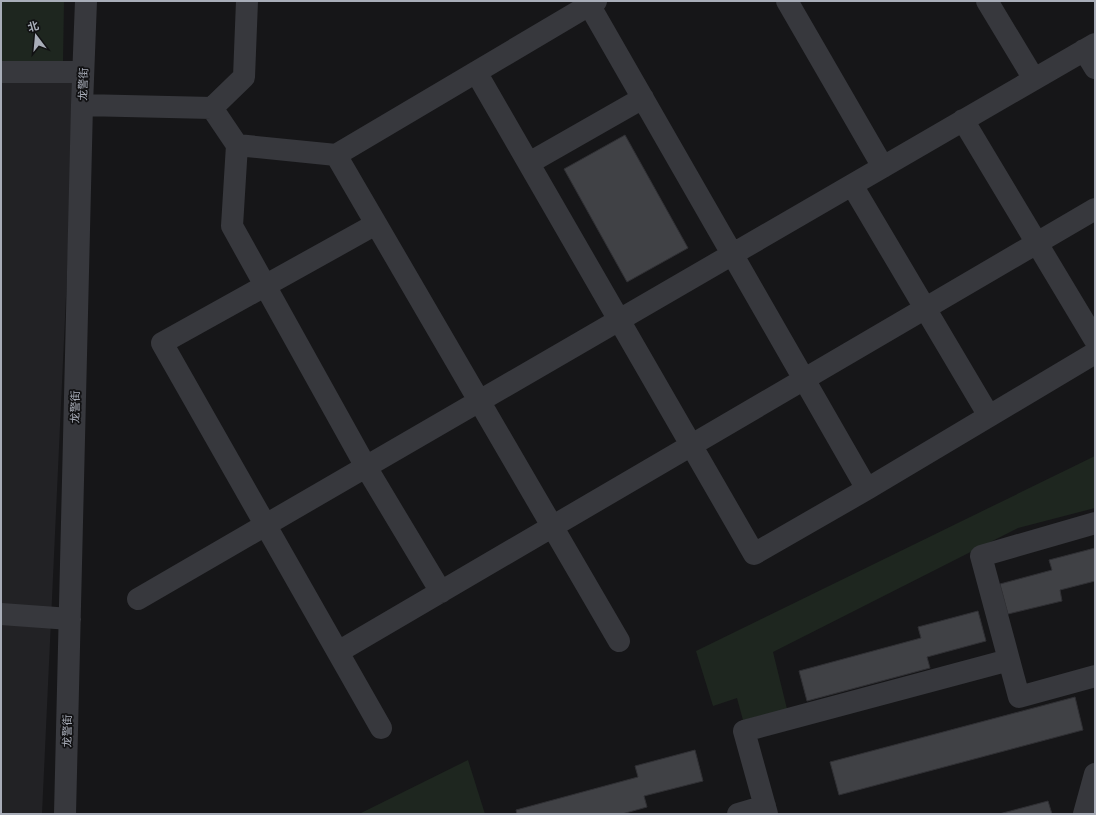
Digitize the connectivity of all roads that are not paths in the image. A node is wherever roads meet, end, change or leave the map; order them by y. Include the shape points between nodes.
1 (86, 1) edge
2 (247, 1) edge
3 (787, 1) edge
4 (987, 1) edge
5 (590, 2) edge
6 (1091, 54) edge
7 (1, 72) edge
8 (83, 72) junction
9 (476, 72) junction
10 (1034, 79) junction
11 (642, 98) junction
12 (82, 105) junction
13 (212, 108) junction
14 (963, 120) junction
15 (237, 145) junction
16 (336, 155) junction
17 (528, 163) junction
18 (883, 167) junction
19 (852, 185) junction
20 (1095, 209) edge
21 (376, 224) junction
22 (1037, 243) junction
23 (732, 254) junction
24 (265, 285) junction
25 (925, 308) junction
26 (619, 320) junction
27 (1095, 340) edge
28 (1095, 353) edge
29 (804, 379) junction
30 (479, 401) junction
31 (989, 416) junction
32 (691, 445) junction
33 (366, 467) junction
34 (867, 489) junction
35 (1095, 524) edge
36 (266, 525) junction
37 (553, 527) junction
38 (440, 592) junction
39 (138, 599) dead end
40 (1, 614) edge
41 (70, 619) junction
42 (620, 641) dead end
43 (338, 652) junction
44 (1009, 660) junction
45 (1095, 676) edge
46 (381, 728) dead end
47 (1095, 774) edge
48 (766, 810) edge
49 (65, 814) edge
50 (738, 814) edge
51 (1084, 814) edge

1 - 8 street, 龙警街
2 - 13 street via 244,77
3 - 18 street
4 - 10 street
5 - 9 street
5 - 11 street
6 - 10 street
7 - 8 street
8 - 12 street, 龙警街
9 - 16 street
9 - 17 street
10 - 14 street
11 - 17 street
11 - 23 street
12 - 13 street
12 - 41 street, 龙警街
13 - 15 street
14 - 18 street
14 - 22 street
15 - 16 street
15 - 24 street via 232,226
16 - 21 street
17 - 26 street
18 - 19 street
19 - 23 street
19 - 25 street
20 - 22 street
21 - 24 street
21 - 30 street
22 - 25 street
22 - 27 street
23 - 26 street
23 - 29 street
24 - 33 street
24 - 36 street via 162,343
25 - 29 street
25 - 31 street
26 - 30 street
26 - 32 street
28 - 31 street
29 - 32 street
29 - 34 street
30 - 33 street
30 - 37 street
31 - 34 street
32 - 34 street via 754,554
32 - 37 street
33 - 36 street
33 - 38 street
35 - 44 street via 980,556
36 - 39 street
36 - 43 street
37 - 38 street
37 - 42 street
38 - 43 street
40 - 41 street
41 - 49 street, 龙警街
43 - 46 street
44 - 45 street via 1019,697
44 - 48 street via 744,731
47 - 51 street
48 - 50 street

